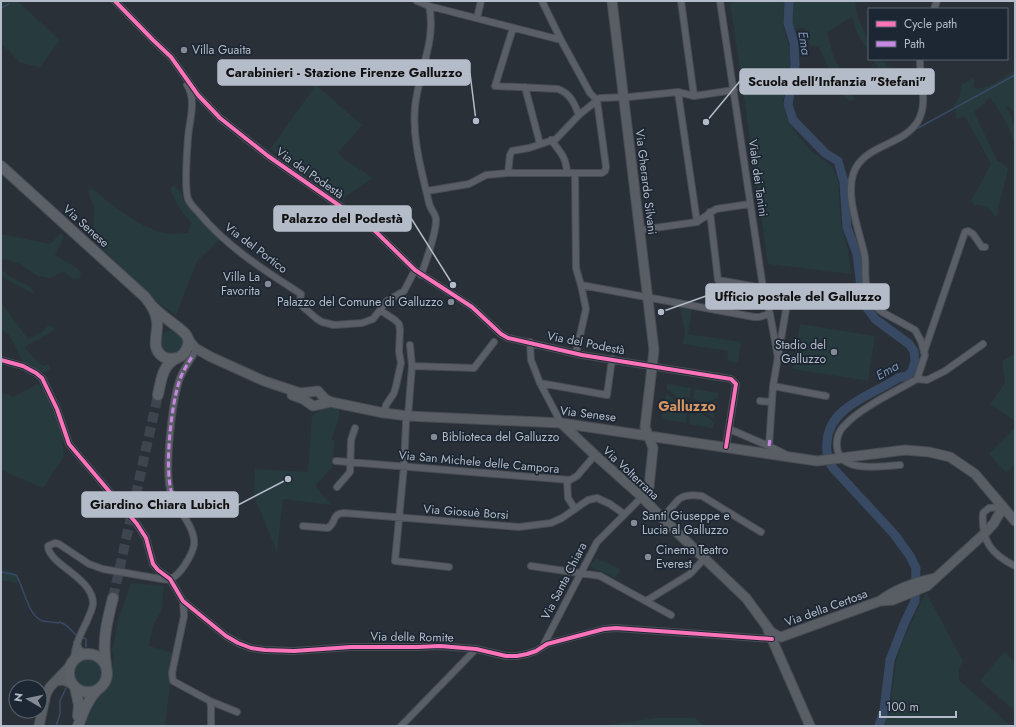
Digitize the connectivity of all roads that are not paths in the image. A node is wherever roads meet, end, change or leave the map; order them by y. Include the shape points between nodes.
1 (115, 1) edge
2 (417, 1) edge
3 (434, 1) edge
4 (481, 1) edge
5 (542, 1) edge
6 (612, 1) edge
7 (681, 1) edge
8 (720, 1) edge
9 (429, 6) junction
10 (477, 18) junction
11 (513, 28) junction
12 (561, 40) junction
13 (920, 60) edge
14 (179, 68) junction
15 (525, 87) junction
16 (734, 90) junction
17 (678, 92) junction
18 (694, 96) junction
19 (623, 97) junction
20 (597, 100) junction
21 (579, 115) junction
22 (551, 140) junction
23 (540, 144) junction
24 (1, 166) edge
25 (508, 173) junction
26 (567, 173) junction
27 (575, 173) junction
28 (427, 191) junction
29 (750, 204) junction
30 (710, 212) junction
31 (697, 222) junction
32 (640, 230) junction
33 (985, 247) dead end
34 (415, 270) junction
35 (421, 275) junction
36 (581, 285) junction
37 (763, 288) junction
38 (649, 298) junction
39 (788, 298) dead end
40 (152, 306) junction
41 (380, 310) junction
42 (770, 314) junction
43 (179, 327) junction
44 (188, 339) junction
45 (155, 342) junction
46 (494, 342) dead end
47 (530, 342) junction
48 (982, 344) dead end
49 (410, 345) dead end
50 (924, 352) junction
51 (576, 353) junction
52 (193, 355) junction
53 (180, 356) junction
54 (213, 358) junction
55 (778, 358) junction
56 (612, 359) junction
57 (1, 360) edge
58 (412, 366) junction
59 (653, 366) junction
60 (162, 376) junction
61 (917, 379) junction
62 (540, 383) junction
63 (773, 386) junction
64 (158, 395) tunnel mouth
65 (826, 396) dead end
66 (308, 397) junction
67 (321, 401) junction
68 (760, 401) dead end
69 (772, 402) junction
70 (384, 413) junction
71 (408, 416) junction
72 (561, 423) junction
73 (355, 428) dead end
74 (729, 429) junction
75 (647, 435) junction
76 (769, 442) junction
77 (726, 447) junction
78 (595, 455) junction
79 (792, 457) junction
80 (838, 458) junction
81 (336, 461) dead end
82 (350, 462) junction
83 (900, 465) dead end
84 (404, 466) junction
85 (567, 480) junction
86 (337, 487) dead end
87 (642, 497) junction
88 (1003, 507) junction
89 (575, 509) junction
90 (624, 514) junction
91 (399, 518) junction
92 (662, 518) junction
93 (1015, 522) edge
94 (994, 523) junction
95 (303, 526) dead end
96 (761, 532) dead end
97 (984, 534) junction
98 (704, 558) junction
99 (531, 566) dead end
100 (1015, 566) edge
101 (449, 567) dead end
102 (580, 573) junction
103 (170, 579) junction
104 (113, 598) tunnel mouth
105 (183, 601) junction
106 (646, 601) junction
107 (671, 615) dead end
108 (105, 631) junction
109 (78, 641) junction
110 (777, 642) junction
111 (544, 644) junction
112 (476, 649) junction
113 (88, 653) junction
114 (72, 662) junction
115 (106, 665) junction
116 (56, 681) junction
117 (73, 685) junction
118 (97, 690) junction
119 (210, 701) junction
120 (237, 712) dead end
121 (38, 725) edge
122 (77, 726) edge
123 (211, 726) edge
124 (402, 726) edge
125 (810, 726) edge

1 - 14 street, Via del Podestà
2 - 9 street
3 - 9 street
4 - 10 street
5 - 12 street
6 - 19 main road, Via Gherardo Silvani
7 - 18 street
8 - 16 street, Viale dei Tanini
9 - 10 street
9 - 28 street via 432,16 431,34 418,88 414,123
10 - 11 street
11 - 12 street
11 - 15 street via 495,86
12 - 20 street via 590,93
13 - 50 street via 923,107 918,122 896,140 860,162 855,169 851,192 865,258 867,291 870,298 878,309 915,330
14 - 34 street, Via del Podestà via 198,95 220,118 268,156 373,229
14 - 41 street, Via del Portico via 190,90 192,102 186,160 188,199 204,219 257,265 301,294 302,306 322,322 334,325 362,323 373,319
15 - 21 street via 558,89 574,102
15 - 23 street
16 - 18 street
16 - 29 street, Viale dei Tanini
17 - 18 street
17 - 19 street
17 - 31 street
19 - 20 street
19 - 32 main road, Via Gherardo Silvani
20 - 21 street
20 - 27 street via 606,169 602,173
21 - 22 street via 556,139
22 - 23 street
22 - 26 street via 564,156
23 - 25 street via 512,151
24 - 40 main road, Via Senese via 140,292
25 - 26 street
25 - 28 street via 486,175 469,184
26 - 27 street
27 - 36 street via 576,268
28 - 35 street via 436,218
29 - 30 street
29 - 37 street, Viale dei Tanini
30 - 31 street
30 - 37 street via 718,280
31 - 32 street
32 - 38 main road, Via Gherardo Silvani
33 - 50 street via 982,247 973,234 965,232
34 - 35 street, Via del Podestà
34 - 41 street, Via del Portico via 404,291 387,301
35 - 47 street, Via del Podestà via 467,303 501,334
36 - 38 street
36 - 51 street via 586,309
37 - 42 street, Viale dei Tanini
38 - 42 street via 754,317
38 - 59 main road, Via Gherardo Silvani
39 - 55 street
40 - 43 main road, Via Senese
40 - 45 main road, Via Senese via 157,321
41 - 70 street via 395,320 400,330 401,363 394,392
42 - 55 street, Viale dei Tanini
43 - 44 main road, Via Senese
43 - 45 main road via 165,327 159,331
44 - 53 main road via 187,348
44 - 54 main road, Via Senese via 196,348
45 - 53 main road, Via Senese via 157,351 165,358
45 - 60 main road
46 - 58 street via 474,368
47 - 51 street, Via del Podestà
47 - 62 street via 532,360
48 - 61 street via 945,371 927,380
49 - 58 street
50 - 61 street
51 - 56 street, Via del Podestà
52 - 53 main road, Via Senese
52 - 54 main road, Via Senese
52 - 103 street via 183,372 176,394 171,422 169,485 193,535 194,544 183,568
53 - 60 main road via 166,366
54 - 66 main road, Via Senese
55 - 63 street
56 - 59 street, Via del Podestà
56 - 62 street via 607,395
57 - 103 street, Via delle Romite via 23,366 42,378 57,409 69,444 137,524 146,538 153,564
58 - 71 street
59 - 74 street, Via del Podestà via 731,379 736,384
59 - 75 main road, Via Gherardo Silvani via 645,427
60 - 64 main road
61 - 80 street via 845,424 837,442
62 - 72 street
63 - 65 street
63 - 69 street
66 - 67 main road, Via Senese via 312,406
66 - 67 main road, Via Senese via 314,390 318,391
67 - 70 main road, Via Senese
68 - 69 street
69 - 76 street
70 - 71 main road, Via Senese
71 - 72 main road, Via Senese
71 - 84 street
72 - 75 main road, Via Senese
72 - 78 main road, Via Volterrana
73 - 82 street via 351,440
74 - 76 street
74 - 77 street
75 - 77 main road, Via Senese
75 - 87 main road, Via Gherardo Silvani via 653,453 649,487
76 - 79 street
77 - 79 main road, Via Senese
78 - 85 street, Via San Michele delle Campora via 577,476
78 - 87 main road, Via Volterrana
79 - 80 main road, Via Senese via 821,461
80 - 83 street via 854,466
80 - 88 main road, Via Senese via 905,450 939,454 959,462 975,474
81 - 82 street, Via San Michele delle Campora
82 - 84 street, Via San Michele delle Campora
82 - 86 street via 350,472
84 - 85 street, Via San Michele delle Campora
84 - 91 street
85 - 89 street via 568,498
87 - 90 street, Via Santa Chiara
87 - 92 main road, Via Volterrana
88 - 93 main road, Via Senese
88 - 94 main road, Via della Certosa
88 - 97 street via 989,508 983,513
89 - 90 street, Via Giosuè Borsi via 588,500 597,498
89 - 91 street, Via Giosuè Borsi via 551,523 519,527
90 - 102 street, Via Santa Chiara via 597,542
91 - 95 street, Via Giosuè Borsi via 340,513 335,516 328,528
91 - 101 street via 395,561
92 - 96 street via 682,497 698,495
92 - 98 main road, Via Volterrana
93 - 94 main road via 1003,519
94 - 97 main road, Via della Certosa
97 - 100 street via 998,556
97 - 110 main road, Via della Certosa via 936,578
98 - 106 street via 690,574
98 - 110 main road, Via Volterrana via 752,604
99 - 102 street
102 - 106 street via 600,576
102 - 111 street, Via Santa Chiara
103 - 105 street, Via delle Romite
103 - 109 street via 103,569 89,564 60,544 48,546 50,553 82,581 92,598 92,608
104 - 108 main road
105 - 112 street, Via delle Romite via 226,636 251,648 294,651 351,647 440,646
105 - 119 street via 184,616 172,673 173,682
106 - 107 street
108 - 113 main road via 100,644
108 - 115 main road
109 - 113 street via 79,650
109 - 114 street
110 - 111 street, Via delle Romite via 616,628
110 - 125 main road
111 - 112 street, Via delle Romite via 536,651 517,656
112 - 124 street
113 - 114 main road via 80,655
113 - 115 main road via 100,657
114 - 116 main road
114 - 117 main road via 69,672
115 - 118 main road via 106,682
116 - 117 main road via 63,680
116 - 121 main road via 46,694
117 - 118 main road via 84,692
117 - 122 main road via 79,705
118 - 122 main road via 84,708
119 - 120 street
119 - 123 street

